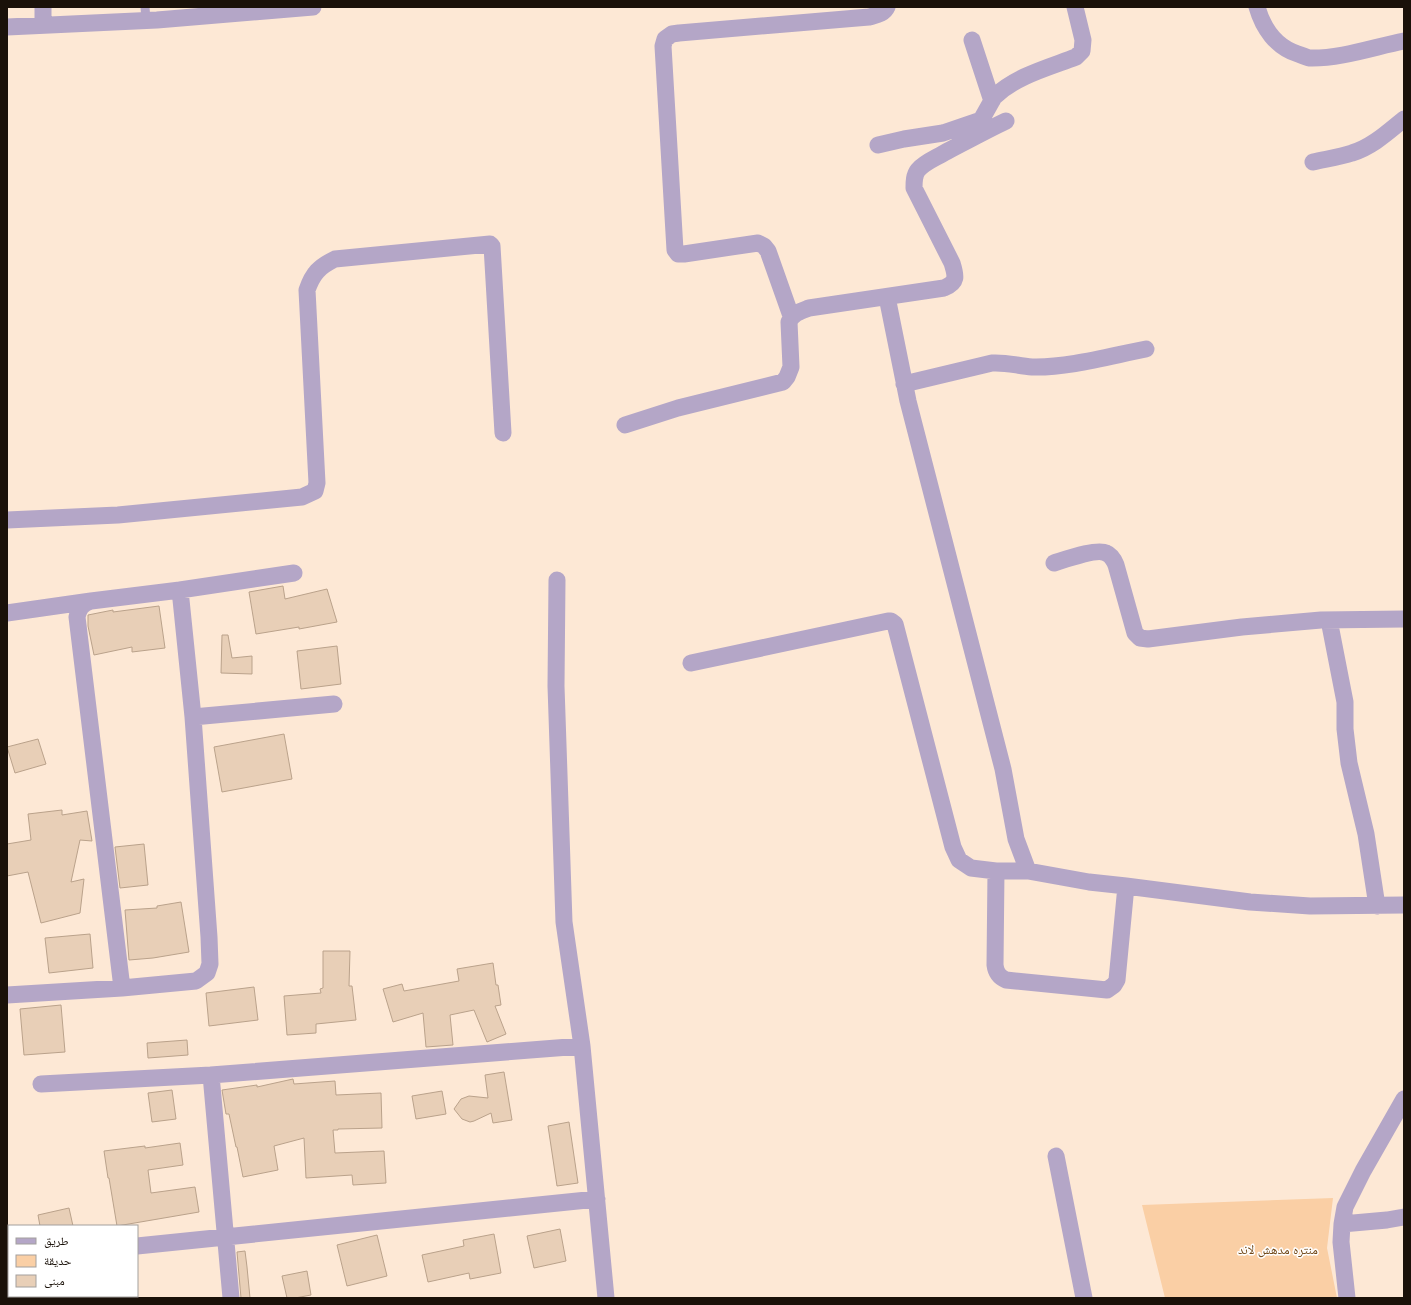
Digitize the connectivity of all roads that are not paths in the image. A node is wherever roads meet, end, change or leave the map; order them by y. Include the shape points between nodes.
1 (43, 7) edge
2 (313, 7) edge
3 (887, 7) edge
4 (1075, 7) edge
5 (1256, 7) edge
6 (146, 14) edge
7 (43, 25) junction
8 (7, 27) edge
9 (972, 40) dead end
10 (1404, 41) edge
11 (992, 101) junction
12 (1404, 119) edge
13 (981, 120) junction
14 (1006, 121) dead end
15 (971, 138) junction
16 (878, 145) dead end
17 (1313, 162) dead end
18 (887, 297) junction
19 (791, 316) junction
20 (1146, 349) dead end
21 (904, 384) junction
22 (625, 425) dead end
23 (503, 433) dead end
24 (7, 520) edge
25 (1054, 563) dead end
26 (294, 573) dead end
27 (557, 580) dead end
28 (180, 590) junction
29 (91, 601) junction
30 (7, 613) edge
31 (1404, 619) edge
32 (1329, 620) junction
33 (691, 663) dead end
34 (334, 704) dead end
35 (193, 717) junction
36 (996, 871) junction
37 (1028, 871) junction
38 (1126, 886) junction
39 (1404, 905) edge
40 (1377, 906) junction
41 (122, 988) junction
42 (7, 995) edge
43 (582, 1046) junction
44 (211, 1075) junction
45 (41, 1084) dead end
46 (1404, 1099) edge
47 (1056, 1156) dead end
48 (597, 1199) junction
49 (1404, 1217) edge
50 (1342, 1224) junction
51 (226, 1237) junction
52 (138, 1246) edge
53 (231, 1298) edge
54 (606, 1298) edge
55 (1084, 1298) edge
56 (1347, 1298) edge

1 - 7 street
2 - 6 street
3 - 19 street via 880,14 869,17 679,33 665,39 675,250 678,254 684,254 761,244 773,261
4 - 11 street via 1083,40 1082,51 1076,58 1020,78 999,92
5 - 10 street via 1271,36 1288,51 1308,58 1336,56
6 - 7 street
7 - 8 street
9 - 11 street
11 - 13 street
12 - 17 street via 1368,146 1352,153
13 - 15 street
13 - 16 street via 943,133
14 - 15 street
15 - 18 street via 922,166 914,180 914,188 952,263 956,274 954,281 944,288
18 - 19 street via 809,308
18 - 21 street
19 - 22 street via 791,368 783,382 678,408
20 - 21 street via 1063,365 1031,367 1002,362 992,363
21 - 37 street via 1003,769 1016,839
23 - 24 street via 492,246 490,244 335,259 318,269 311,278 307,290 317,483 315,491 302,497 118,515
25 - 32 street via 1092,552 1106,552 1116,565 1135,633 1140,638
26 - 28 street
27 - 43 street via 556,686 564,922
28 - 29 street
28 - 35 street
29 - 30 street
29 - 41 street via 83,604 78,610 77,617
31 - 32 street
32 - 40 street via 1345,702 1349,763 1366,834
33 - 36 street via 893,622 953,846 959,860 971,868
34 - 35 street
35 - 41 street via 210,964 207,974 196,981
36 - 37 street
36 - 38 street via 995,965 1000,978 1006,980 1107,990 1114,985 1117,980
37 - 38 street
38 - 40 street via 1250,902 1310,906
39 - 40 street
41 - 42 street
43 - 44 street
43 - 48 street
44 - 45 street
44 - 51 street
46 - 50 street via 1360,1178 1346,1207
47 - 55 street
48 - 51 street
48 - 54 street
49 - 50 street
50 - 56 street via 1341,1242
51 - 52 street
51 - 53 street

